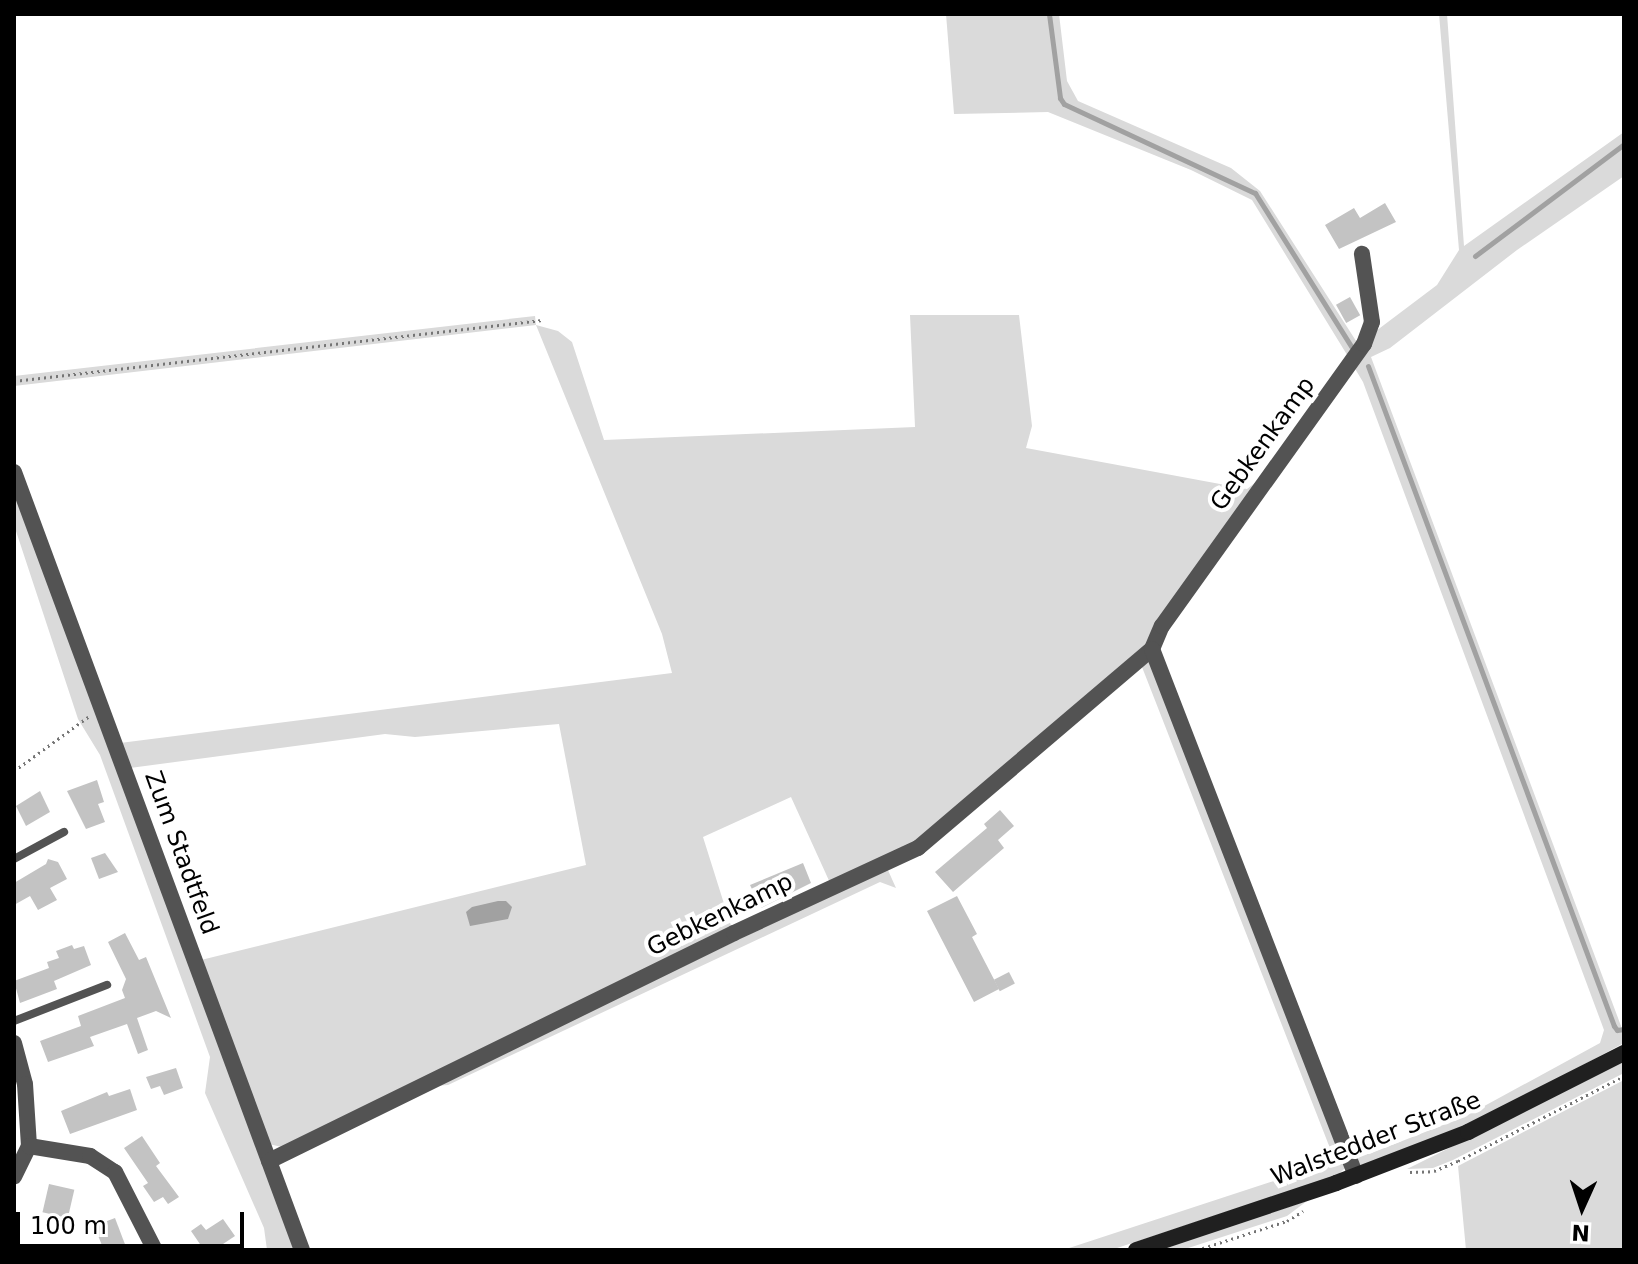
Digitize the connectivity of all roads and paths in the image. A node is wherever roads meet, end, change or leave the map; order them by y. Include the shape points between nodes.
1 (1362, 254) dead end
2 (542, 320) dead end
3 (14, 381) edge
4 (14, 472) edge
5 (1152, 649) junction
6 (101, 708) junction
7 (14, 771) edge
8 (64, 832) dead end
9 (14, 859) edge
10 (107, 985) dead end
11 (14, 1021) edge
12 (14, 1043) edge
13 (1624, 1053) edge
14 (29, 1146) junction
15 (269, 1161) junction
16 (1356, 1176) junction
17 (14, 1177) edge
18 (1308, 1208) dead end
19 (155, 1250) edge
20 (302, 1250) edge
21 (1136, 1250) edge
22 (1197, 1250) edge

1 - 5 street, Gebkenkamp via 1372,322 1364,344 1162,626
2 - 3 path
4 - 6 street, Zum Stadtfeld
5 - 15 street, Gebkenkamp via 918,848
5 - 16 street
6 - 7 path
6 - 15 street, Zum Stadtfeld
8 - 9 lane
10 - 11 lane
12 - 14 street via 25,1084
13 - 16 main road, Walstedder Straße via 1468,1132
14 - 17 street
14 - 19 street via 90,1156 115,1172
15 - 20 street, Zum Stadtfeld
16 - 21 main road, Walstedder Straße
18 - 22 path via 1287,1221

